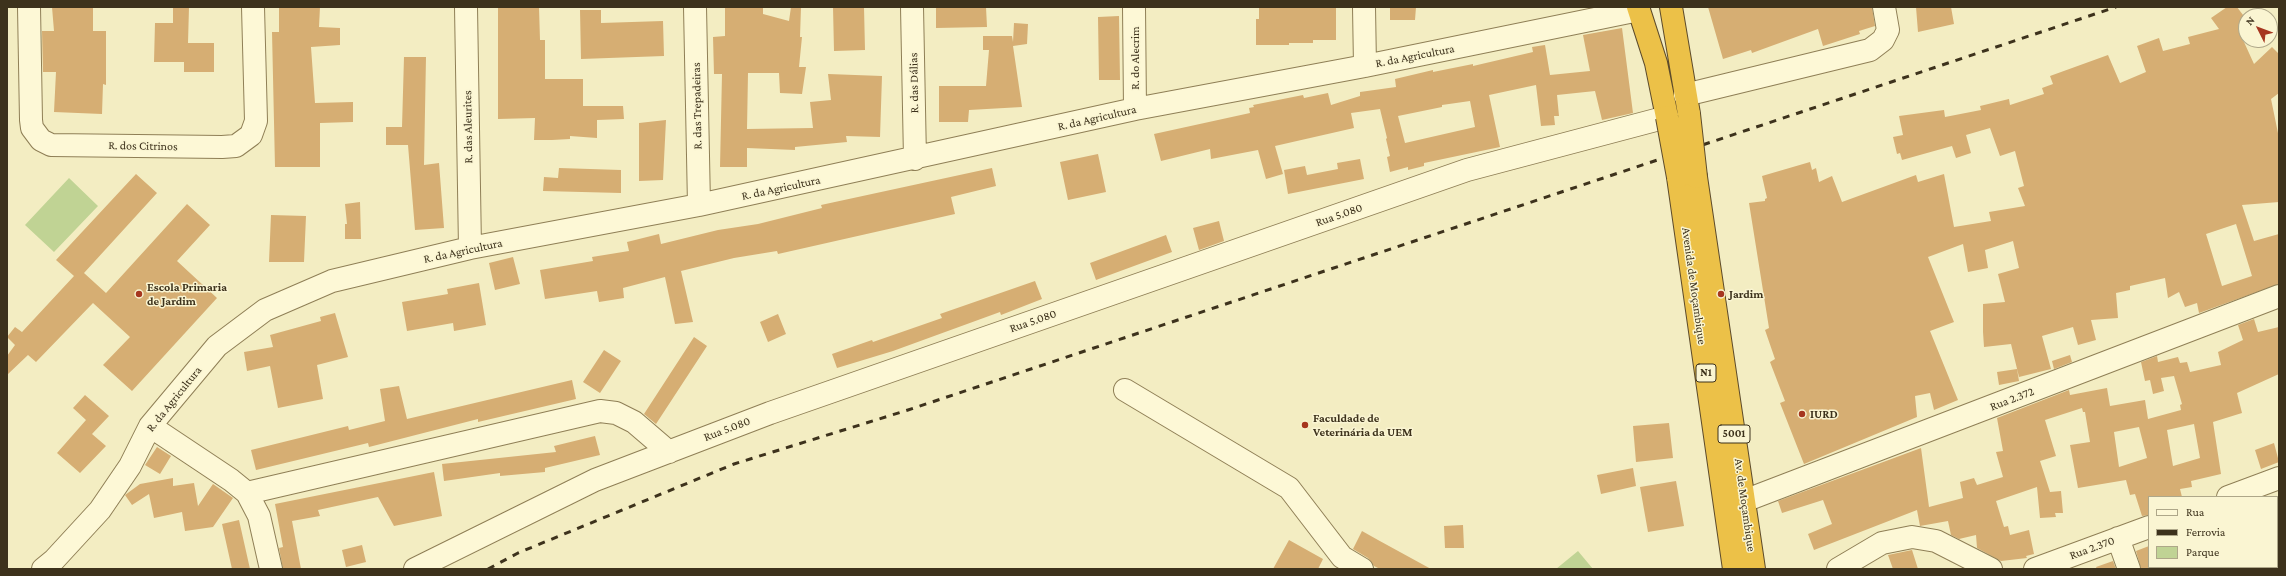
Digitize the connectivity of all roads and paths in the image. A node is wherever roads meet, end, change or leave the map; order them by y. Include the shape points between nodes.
1 (29, 7) edge
2 (253, 7) edge
3 (466, 7) edge
4 (695, 7) edge
5 (912, 7) edge
6 (1134, 7) edge
7 (1364, 7) edge
8 (1670, 7) edge
9 (1884, 7) edge
10 (1639, 9) edge
11 (1364, 66) junction
12 (1687, 104) junction
13 (1135, 109) junction
14 (1667, 117) junction
15 (915, 159) junction
16 (1687, 177) junction
17 (699, 206) junction
18 (470, 248) junction
19 (2279, 296) edge
20 (1714, 299) joint
21 (1125, 390) dead end
22 (150, 426) junction
23 (669, 452) junction
24 (2279, 478) edge
25 (247, 494) junction
26 (2231, 496) edge
27 (1744, 500) junction
28 (2148, 526) edge
29 (2118, 538) junction
30 (42, 569) edge
31 (271, 569) edge
32 (415, 569) edge
33 (1362, 569) edge
34 (1734, 569) edge
35 (1754, 569) edge
36 (1838, 569) edge
37 (1991, 569) edge
38 (2035, 569) edge
39 (2128, 569) edge

1 - 2 street, R. dos Citrinos via 31,120 32,128 41,140 51,146 222,147 236,146 251,135 256,121
3 - 18 street, R. das Aleurites
4 - 17 street, R. das Trepadeiras
5 - 15 street, R. das Dálias
6 - 13 street, R. do Alecrim
7 - 11 street
8 - 12 highway, Avenida de Moçambique / N1
9 - 12 street via 1888,30 1883,40 1870,50
10 - 11 street, R. da Agricultura
10 - 14 highway, Avenida de Moçambique / N1 via 1656,63
11 - 13 street, R. da Agricultura
12 - 16 highway, Avenida de Moçambique / N1, bridge
13 - 15 street, R. da Agricultura
14 - 16 highway, Avenida de Moçambique / N1, bridge
14 - 23 street, Rua 5.080 via 1467,170 770,412
15 - 17 street, R. da Agricultura
16 - 20 highway, Avenida de Moçambique / N1
16 - 34 highway, Avenida de Moçambique / N1
17 - 18 street, R. da Agricultura
18 - 22 street, R. da Agricultura via 332,281 265,310 217,346
19 - 27 street, Rua 2.372
20 - 27 highway, Av. de Moçambique / 5001
21 - 33 street via 1289,488 1342,557
22 - 25 street via 231,480
22 - 30 street, R. da Agricultura via 130,466 100,510 54,560
23 - 25 street via 634,422 616,413 600,411
23 - 32 street, Rua 5.080 via 595,480
24 - 26 street
25 - 31 street via 259,516
27 - 35 highway, Av. de Moçambique / 5001
28 - 29 street, Rua 2.370
29 - 38 street, Rua 2.370
29 - 39 street
36 - 37 street via 1882,543 1912,537 1936,541

